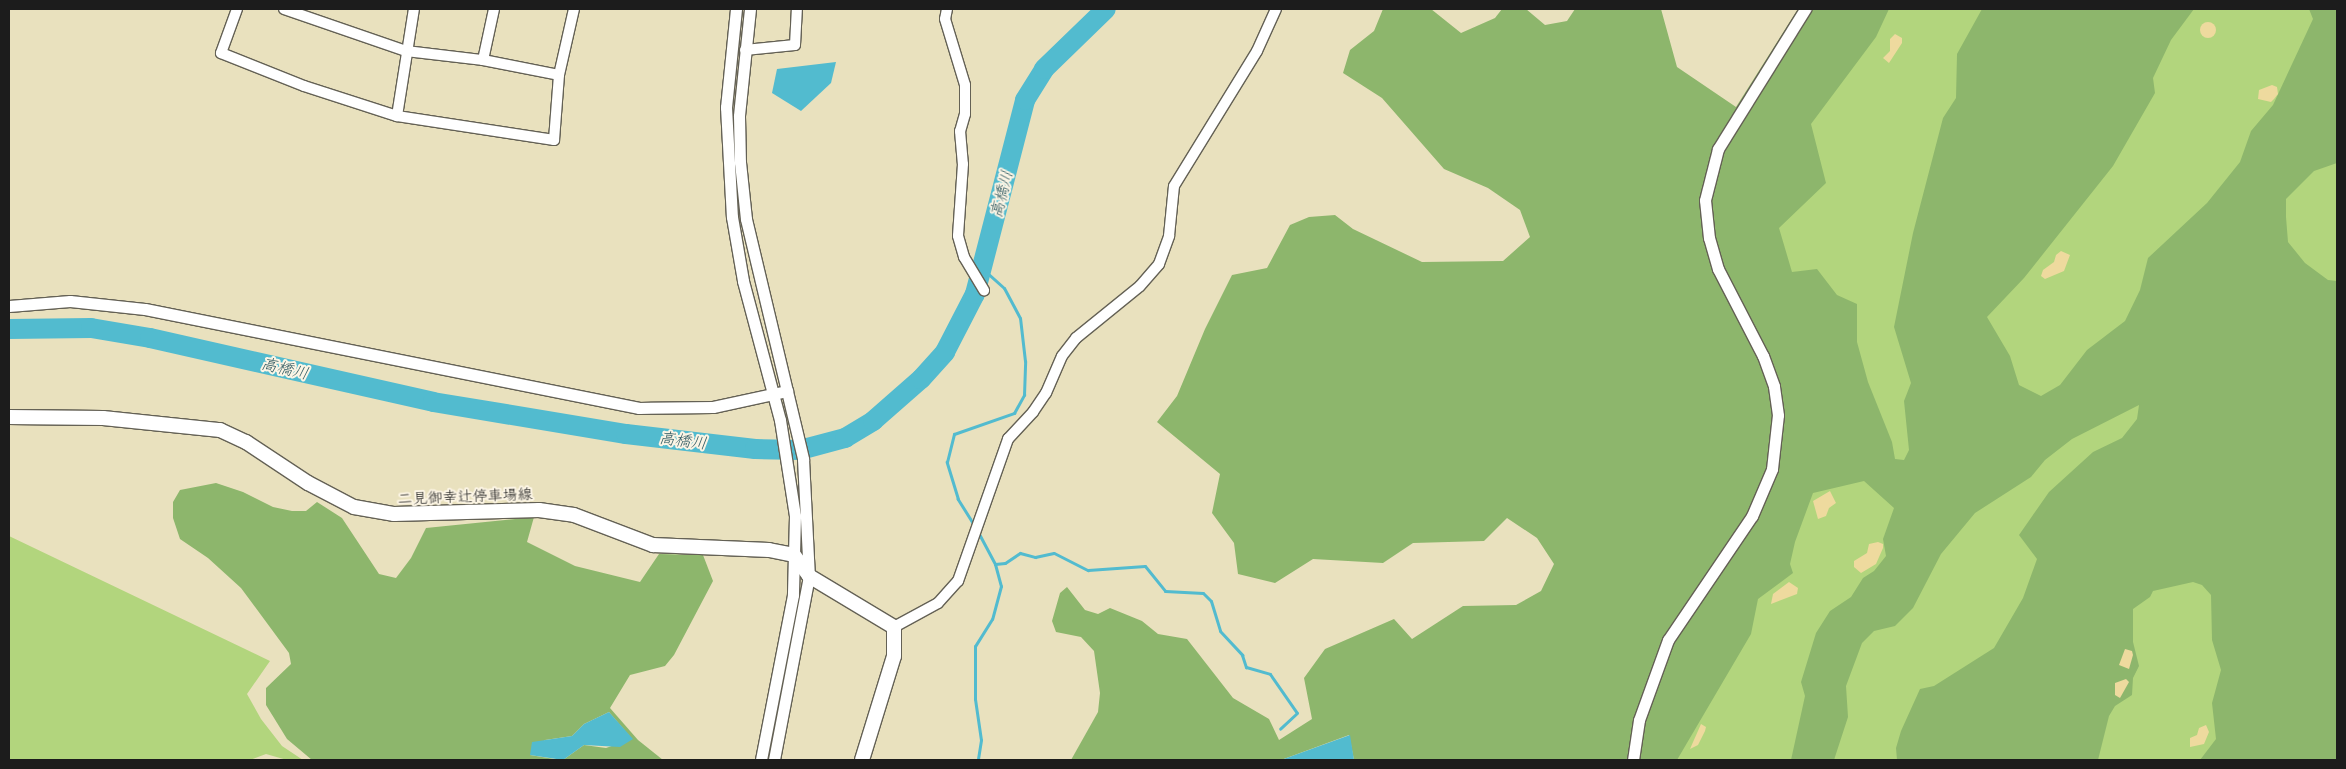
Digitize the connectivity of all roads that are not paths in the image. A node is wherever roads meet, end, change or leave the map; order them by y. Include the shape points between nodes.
1 (237, 9) edge
2 (284, 9) edge
3 (414, 9) edge
4 (494, 9) edge
5 (574, 9) edge
6 (736, 9) edge
7 (750, 9) edge
8 (797, 9) edge
9 (948, 9) edge
10 (1276, 9) edge
11 (1805, 9) edge
12 (744, 50) junction
13 (406, 51) junction
14 (483, 60) junction
15 (559, 75) junction
16 (397, 116) junction
17 (984, 290) dead end
18 (9, 306) edge
19 (787, 392) junction
20 (773, 396) junction
21 (9, 417) edge
22 (794, 555) junction
23 (809, 576) junction
24 (894, 627) junction
25 (761, 760) edge
26 (774, 760) edge
27 (862, 760) edge
28 (1633, 760) edge

1 - 16 street via 221,53 304,86
2 - 13 street
3 - 13 street
4 - 14 street
5 - 15 street
6 - 20 street via 726,107 726,164 743,281
7 - 12 street
8 - 12 street via 795,45
9 - 17 street via 945,19 965,85 965,114 960,131 964,164 958,236 964,257
10 - 24 street via 1257,51 1174,186 1168,236 1159,264 1140,286 1076,338 1062,356 1037,406 1008,439 958,581 938,603
11 - 28 street via 1718,149 1705,200 1709,238 1718,269 1763,356 1774,386 1778,415 1772,469 1752,516 1668,640 1639,720
12 - 19 street via 739,116 746,219
13 - 14 street
13 - 16 street
14 - 15 street
15 - 16 street via 554,140
18 - 20 street via 70,301 137,308 638,408 689,410
19 - 20 street
19 - 23 street via 802,459
20 - 22 street via 788,460 795,516
21 - 22 main road, 二見御幸辻停車場線 via 103,418 220,430 246,442 308,483 354,507 394,514 539,510 574,515 653,545 762,550
22 - 23 main road
22 - 25 street via 793,595
23 - 24 main road
23 - 26 street
24 - 27 main road via 894,656

